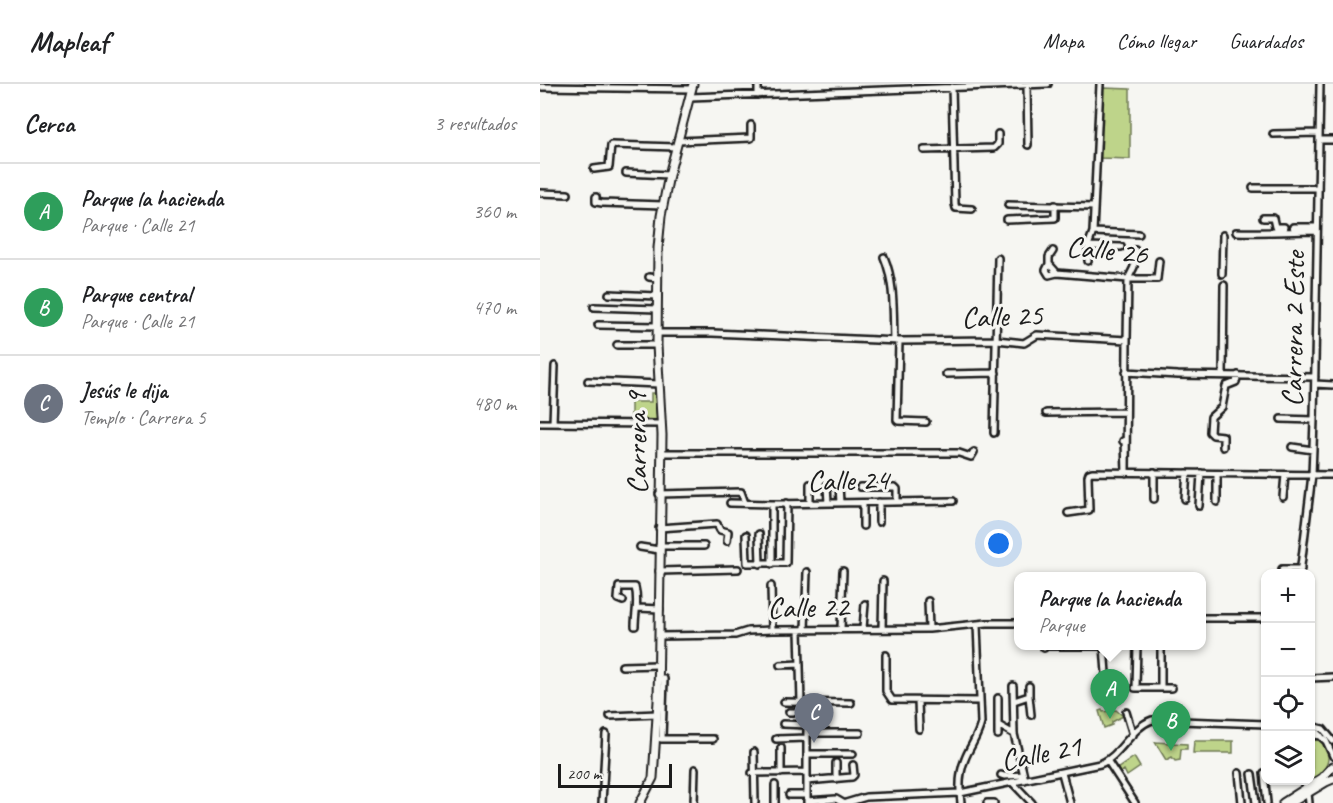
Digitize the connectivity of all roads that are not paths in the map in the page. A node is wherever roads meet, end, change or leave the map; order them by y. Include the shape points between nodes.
1 (758, 84) edge
2 (848, 84) edge
3 (1048, 84) edge
4 (1100, 84) edge
5 (1320, 84) edge
6 (982, 85) edge
7 (1027, 85) edge
8 (900, 86) edge
9 (540, 87) edge
10 (872, 87) edge
11 (952, 87) junction
12 (692, 90) edge
13 (848, 91) junction
14 (758, 95) junction
15 (751, 125) dead end
16 (998, 134) dead end
17 (1273, 134) dead end
18 (1319, 136) junction
19 (1333, 140) edge
20 (677, 144) junction
21 (1028, 145) dead end
22 (924, 150) dead end
23 (953, 150) junction
24 (602, 151) dead end
25 (610, 152) junction
26 (594, 169) dead end
27 (626, 173) dead end
28 (669, 175) junction
29 (1252, 188) dead end
30 (1318, 188) junction
31 (540, 193) edge
32 (568, 194) dead end
33 (596, 197) dead end
34 (663, 205) junction
35 (1008, 205) dead end
36 (1055, 205) junction
37 (1094, 207) junction
38 (972, 208) dead end
39 (1263, 219) dead end
40 (1007, 220) dead end
41 (1317, 229) junction
42 (1093, 232) junction
43 (1236, 232) dead end
44 (1139, 234) dead end
45 (1223, 235) dead end
46 (1088, 246) junction
47 (1121, 247) dead end
48 (1135, 250) dead end
49 (1053, 251) dead end
50 (884, 257) dead end
51 (998, 258) dead end
52 (1088, 261) dead end
53 (1159, 261) dead end
54 (1222, 274) dead end
55 (1128, 279) junction
56 (1224, 285) dead end
57 (609, 294) dead end
58 (657, 296) junction
59 (594, 307) dead end
60 (657, 309) junction
61 (598, 325) dead end
62 (657, 329) junction
63 (997, 340) junction
64 (1127, 340) junction
65 (896, 341) junction
66 (617, 345) dead end
67 (657, 345) junction
68 (555, 366) dead end
69 (1126, 372) junction
70 (996, 373) junction
71 (946, 374) dead end
72 (1223, 375) junction
73 (1238, 375) junction
74 (1315, 377) junction
75 (588, 381) dead end
76 (659, 384) junction
77 (1315, 384) junction
78 (1333, 385) edge
79 (1126, 412) junction
80 (1046, 413) dead end
81 (1281, 419) dead end
82 (1314, 420) junction
83 (926, 422) dead end
84 (540, 423) edge
85 (552, 423) junction
86 (661, 424) junction
87 (994, 433) dead end
88 (1123, 441) dead end
89 (1223, 447) dead end
90 (1292, 447) dead end
91 (1313, 450) junction
92 (662, 453) junction
93 (974, 453) dead end
94 (1154, 472) junction
95 (1126, 473) junction
96 (1187, 473) junction
97 (1201, 473) junction
98 (1217, 474) junction
99 (1285, 475) junction
100 (1312, 475) junction
101 (1333, 475) edge
102 (810, 484) dead end
103 (827, 485) dead end
104 (839, 485) dead end
105 (860, 487) dead end
106 (659, 494) junction
107 (1283, 497) dead end
108 (1154, 499) dead end
109 (1185, 499) dead end
110 (953, 501) dead end
111 (879, 502) junction
112 (897, 502) junction
113 (1217, 502) dead end
114 (730, 503) dead end
115 (745, 503) junction
116 (787, 503) junction
117 (810, 503) junction
118 (828, 503) junction
119 (840, 503) junction
120 (863, 503) junction
121 (772, 504) junction
122 (1199, 506) dead end
123 (1068, 513) dead end
124 (879, 522) dead end
125 (863, 526) dead end
126 (659, 528) junction
127 (759, 534) dead end
128 (746, 535) dead end
129 (727, 541) dead end
130 (705, 546) dead end
131 (640, 547) dead end
132 (659, 548) junction
133 (760, 564) junction
134 (772, 564) junction
135 (1282, 568) dead end
136 (738, 569) dead end
137 (1288, 569) edge
138 (1300, 569) edge
139 (659, 571) junction
140 (843, 571) dead end
141 (807, 572) dead end
142 (883, 581) dead end
143 (771, 586) dead end
144 (623, 601) dead end
145 (928, 601) dead end
146 (865, 604) dead end
147 (638, 608) junction
148 (660, 609) junction
149 (1206, 618) edge
150 (1261, 618) edge
151 (1014, 623) edge
152 (977, 625) junction
153 (635, 626) dead end
154 (862, 628) junction
155 (882, 628) junction
156 (841, 629) junction
157 (929, 629) junction
158 (772, 630) junction
159 (802, 630) junction
160 (659, 636) junction
161 (1104, 650) edge
162 (1137, 650) edge
163 (1161, 650) edge
164 (886, 655) dead end
165 (800, 664) junction
166 (658, 665) junction
167 (780, 665) dead end
168 (622, 666) dead end
169 (1333, 677) edge
170 (1315, 678) edge
171 (658, 679) junction
172 (1013, 686) dead end
173 (1029, 686) dead end
174 (1107, 687) dead end
175 (1161, 687) junction
176 (1172, 688) dead end
177 (1029, 696) junction
178 (998, 698) dead end
179 (918, 701) junction
180 (980, 701) junction
181 (1014, 701) junction
182 (784, 702) dead end
183 (804, 703) junction
184 (851, 704) dead end
185 (789, 712) dead end
186 (807, 712) junction
187 (1126, 712) dead end
188 (657, 714) junction
189 (1031, 715) dead end
190 (610, 716) dead end
191 (783, 724) dead end
192 (1261, 724) edge
193 (807, 725) junction
194 (998, 725) junction
195 (1315, 728) edge
196 (919, 729) dead end
197 (1315, 730) edge
198 (860, 733) dead end
199 (606, 734) dead end
200 (1014, 734) junction
201 (998, 735) dead end
202 (1133, 735) junction
203 (807, 736) junction
204 (1315, 736) edge
205 (1322, 736) junction
206 (659, 739) junction
207 (713, 739) dead end
208 (776, 739) dead end
209 (1333, 741) edge
210 (781, 748) dead end
211 (754, 752) dead end
212 (807, 754) junction
213 (853, 754) dead end
214 (1333, 756) edge
215 (1107, 760) junction
216 (836, 763) dead end
217 (853, 765) dead end
218 (1333, 768) edge
219 (695, 769) dead end
220 (807, 772) junction
221 (753, 773) junction
222 (781, 773) junction
223 (1062, 773) junction
224 (1239, 773) dead end
225 (1252, 774) dead end
226 (1001, 775) dead end
227 (1024, 777) junction
228 (836, 778) junction
229 (1333, 779) edge
230 (807, 781) junction
231 (1012, 782) junction
232 (775, 785) dead end
233 (1266, 785) edge
234 (1308, 787) edge
235 (960, 793) junction
236 (890, 795) junction
237 (879, 796) junction
238 (792, 798) edge
239 (807, 800) edge
240 (602, 803) edge
241 (640, 803) edge
242 (694, 803) edge
243 (755, 803) edge
244 (775, 803) edge
245 (844, 803) edge
246 (879, 803) edge
247 (890, 803) edge
248 (961, 803) edge
249 (987, 803) edge
250 (994, 803) edge
251 (1032, 803) edge
252 (1070, 803) edge
253 (1135, 803) edge
254 (1242, 803) edge
255 (1256, 803) edge
256 (1268, 803) edge
257 (1283, 803) edge
258 (1292, 803) edge
259 (1309, 803) edge

1 - 14 street
2 - 13 street
3 - 7 street
4 - 37 street
5 - 18 street, Carrera 2 Este
6 - 7 street
6 - 11 street
7 - 21 street
8 - 10 street
8 - 11 street
9 - 12 street
10 - 13 street
11 - 23 street
12 - 14 street
12 - 20 main road, Carrera 9
13 - 14 street
15 - 20 street via 751,138
16 - 23 street via 994,148
17 - 18 street
18 - 19 street
18 - 30 street, Carrera 2 Este
20 - 25 street via 611,145
20 - 28 main road, Carrera 9
22 - 23 street
23 - 38 street via 956,208
24 - 25 street
25 - 26 street via 609,167
27 - 28 street
28 - 34 main road, Carrera 9
29 - 30 street
30 - 41 street, Carrera 2 Este
31 - 32 street
33 - 34 street via 596,202 602,203
34 - 58 main road, Carrera 9 via 653,278
35 - 36 street, Calle 26
36 - 37 street, Calle 26
36 - 40 street via 1056,217
37 - 42 street
39 - 41 street via 1274,219 1276,227
41 - 43 street
41 - 74 street, Carrera 2 Este
42 - 44 street
42 - 46 street
45 - 54 street
46 - 47 street
46 - 52 street
48 - 55 street via 1134,267
49 - 55 street, Calle 26 via 1046,270 1049,275
50 - 65 street via 892,281
51 - 63 street
53 - 55 street, Calle 26 via 1157,279
55 - 64 street
56 - 72 street
57 - 58 street
58 - 60 main road, Carrera 9
59 - 60 street
60 - 62 main road, Carrera 9
61 - 62 street, Calle 25
62 - 65 street, Calle 25
62 - 67 main road, Carrera 9
63 - 64 street, Calle 25 via 1024,343 1037,335
63 - 65 street, Calle 25
63 - 70 street
64 - 69 street
65 - 83 street via 897,420
66 - 67 street
67 - 76 main road, Carrera 9
68 - 85 street
69 - 72 street
69 - 79 street
70 - 71 street
70 - 87 street
72 - 73 street
73 - 74 street
73 - 89 street via 1236,382 1226,386 1222,407 1211,417 1210,432 1223,436
74 - 77 street, Carrera 2 Este
75 - 76 street
76 - 86 main road, Carrera 9
77 - 78 street
77 - 82 street, Carrera 2 Este
79 - 80 street
79 - 95 street
81 - 82 street
82 - 91 street, Carrera 2 Este
84 - 85 street
85 - 86 street
86 - 92 main road, Carrera 9
88 - 95 street
90 - 91 street
91 - 100 street, Carrera 2 Este
92 - 93 street via 959,453 970,457
92 - 106 main road, Carrera 9
94 - 95 street
94 - 96 street
94 - 108 street
95 - 123 street via 1089,472 1089,510
96 - 97 street
96 - 109 street
97 - 98 street
97 - 122 street
98 - 99 street
98 - 113 street
99 - 100 street
99 - 107 street
100 - 101 street
100 - 138 street, Carrera 2 Este
102 - 117 street
103 - 118 street
104 - 119 street
105 - 112 street via 896,487
106 - 115 street, Calle 24 via 741,492
106 - 126 main road, Carrera 9
110 - 112 street, Calle 24
111 - 112 street, Calle 24
111 - 120 street, Calle 24
111 - 124 street
114 - 115 street, Calle 24
115 - 121 street, Calle 24
116 - 117 street, Calle 24
116 - 121 street, Calle 24
116 - 134 street via 787,562
117 - 118 street, Calle 24
118 - 119 street, Calle 24
119 - 120 street, Calle 24
120 - 125 street
121 - 134 street
126 - 129 street via 717,524 719,530 728,532
126 - 132 main road, Carrera 9
127 - 133 street
128 - 133 street via 747,563
130 - 132 street
131 - 132 street
132 - 139 main road, Carrera 9
133 - 134 street
135 - 137 street
136 - 139 street
139 - 148 main road, Carrera 9
140 - 156 street
141 - 159 street
142 - 155 street
143 - 158 street
144 - 147 street via 618,599 619,587 633,586 637,589
145 - 157 street
146 - 154 street
147 - 148 street
147 - 153 street
148 - 160 main road, Carrera 9
149 - 150 street
151 - 152 street, Calle 22
152 - 157 street, Calle 22
152 - 180 street
154 - 155 street, Calle 22
154 - 156 street, Calle 22
155 - 157 street, Calle 22
156 - 159 street, Calle 22
158 - 159 street, Calle 22
158 - 160 street, Calle 22 via 735,635
159 - 165 street
160 - 166 main road, Carrera 9
161 - 174 street
162 - 175 street via 1135,688
163 - 175 street
164 - 179 street via 886,691 892,700
165 - 167 street
165 - 183 street
166 - 168 street
166 - 171 main road, Carrera 9
169 - 170 street
171 - 188 main road, Carrera 9
171 - 206 street via 664,679
172 - 181 street
173 - 177 street
175 - 176 street
177 - 181 street
177 - 189 street
178 - 194 street
179 - 180 street
179 - 196 street
180 - 235 street via 980,728 963,766
181 - 200 street
182 - 183 street
183 - 184 street
183 - 186 street
185 - 186 street
186 - 193 street
187 - 202 street
188 - 190 street
188 - 206 main road, Carrera 9
191 - 193 street
192 - 202 street, Calle 21 via 1156,719
193 - 203 street
194 - 200 street
194 - 201 street
195 - 209 street via 1323,729
197 - 205 street
198 - 203 street via 831,730
199 - 240 street
200 - 227 street
202 - 215 street, Calle 21
203 - 208 street
203 - 212 street
204 - 205 street
205 - 214 street
206 - 207 street
206 - 241 main road, Carrera 9 via 653,778
210 - 222 street
211 - 221 street
212 - 213 street
212 - 220 street
215 - 223 street, Calle 21
215 - 253 street
216 - 228 street
217 - 228 street via 853,777
218 - 234 main road
219 - 242 street
220 - 222 street
220 - 230 street
221 - 222 street
221 - 243 street
223 - 227 street, Calle 21
223 - 252 street
224 - 254 street
225 - 255 street
226 - 227 street
227 - 231 street, Calle 21
228 - 230 street
229 - 234 main road
230 - 239 street
231 - 235 street, Calle 21
231 - 251 street
232 - 244 street
233 - 256 street
234 - 257 main road
234 - 258 main road
234 - 259 street
235 - 236 street, Calle 21
235 - 248 street
236 - 237 street, Calle 21
236 - 247 street
237 - 245 street, Calle 21
237 - 246 street
238 - 239 street, Calle 21
239 - 245 street, Calle 21 via 836,799
249 - 250 street

